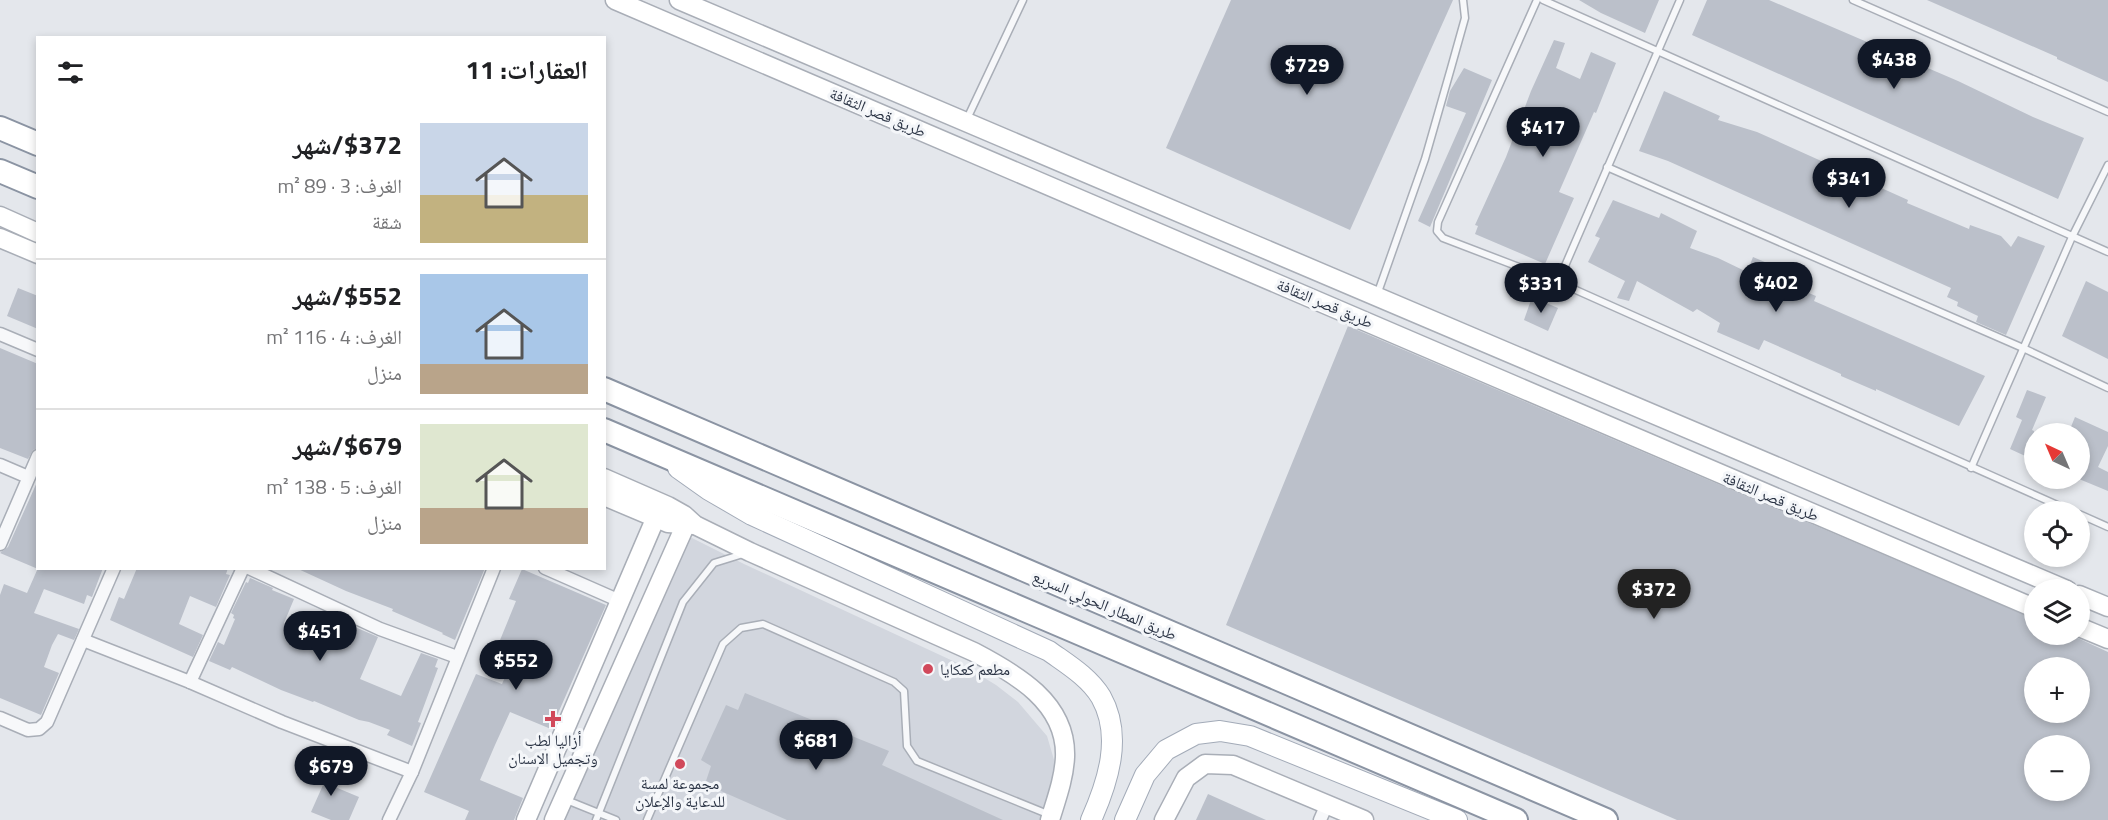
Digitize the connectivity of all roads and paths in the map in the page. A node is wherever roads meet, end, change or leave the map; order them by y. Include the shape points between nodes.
1 (615, 0) edge
2 (679, 0) edge
3 (1023, 0) edge
4 (1463, 0) edge
5 (1537, 0) edge
6 (1543, 0) edge
7 (1680, 0) edge
8 (1853, 0) edge
9 (1659, 50) junction
10 (2108, 112) edge
11 (966, 122) junction
12 (0, 128) edge
13 (36, 143) edge
14 (2108, 165) edge
15 (1607, 167) junction
16 (0, 171) edge
17 (36, 186) edge
18 (0, 216) edge
19 (36, 232) edge
20 (2072, 237) junction
21 (0, 238) edge
22 (2108, 252) edge
23 (36, 253) edge
24 (1558, 282) junction
25 (1377, 296) junction
26 (0, 334) edge
27 (2023, 348) junction
28 (36, 349) edge
29 (2108, 388) edge
30 (606, 390) edge
31 (606, 431) edge
32 (660, 453) junction
33 (36, 460) edge
34 (0, 465) edge
35 (1971, 468) junction
36 (28, 477) junction
37 (606, 479) edge
38 (606, 496) edge
39 (2048, 501) edge
40 (656, 517) junction
41 (2090, 519) edge
42 (690, 526) junction
43 (2108, 527) edge
44 (1951, 540) junction
45 (0, 544) edge
46 (750, 552) junction
47 (2018, 568) junction
48 (1942, 569) junction
49 (113, 570) edge
50 (242, 570) edge
51 (253, 570) edge
52 (493, 570) edge
53 (550, 570) edge
54 (2042, 579) edge
55 (2006, 597) junction
56 (2090, 600) edge
57 (620, 601) junction
58 (2024, 604) edge
59 (2108, 608) edge
60 (2090, 632) edge
61 (2108, 639) edge
62 (83, 640) junction
63 (457, 657) junction
64 (590, 674) junction
65 (190, 682) junction
66 (614, 686) junction
67 (0, 718) edge
68 (412, 772) junction
69 (564, 798) junction
70 (1324, 812) edge
71 (597, 817) edge
72 (1050, 818) edge
73 (389, 820) edge
74 (526, 820) edge
75 (554, 820) edge
76 (616, 820) edge
77 (647, 820) edge
78 (1091, 820) edge
79 (1125, 820) edge
80 (1164, 820) edge
81 (1364, 820) edge
82 (1457, 820) edge
83 (1516, 820) edge
84 (1606, 820) edge

1 - 48 street, طريق قصر الثقافة
2 - 11 street, طريق قصر الثقافة
3 - 11 lane
4 - 25 lane via 1465,18 1448,80
5 - 24 lane via 1437,231 1443,238
6 - 9 lane
7 - 9 lane
8 - 10 lane
9 - 15 lane
9 - 20 lane
11 - 25 street, طريق قصر الثقافة
12 - 13 highway
14 - 20 lane
15 - 24 lane
15 - 27 lane
16 - 17 highway
18 - 19 street
20 - 22 lane
20 - 27 lane
21 - 23 street
24 - 35 lane
25 - 44 street, طريق قصر الثقافة
26 - 28 street
27 - 29 lane
27 - 35 lane
30 - 84 highway, طريق المطار الحولي السريع
31 - 32 highway
32 - 78 main road via 709,490 752,515 1049,651 1078,671 1100,696 1112,723 1108,771
32 - 83 highway
33 - 36 street
34 - 36 street
35 - 39 lane
36 - 45 street
37 - 42 street via 668,506 690,520
38 - 40 street
40 - 42 street
40 - 57 street
41 - 43 lane
42 - 46 street
42 - 66 street
44 - 47 street, طريق قصر الثقافة
44 - 48 street via 1957,548 1957,558 1952,566
46 - 71 lane via 714,563 683,602
46 - 72 street via 974,652 1004,667 1044,698 1063,735 1065,756
47 - 54 street, طريق قصر الثقافة
47 - 55 street via 2005,576 2002,587
48 - 55 street, طريق قصر الثقافة
49 - 62 street
50 - 65 street
51 - 63 street via 380,629
52 - 63 street
53 - 57 street
55 - 58 street, طريق قصر الثقافة
56 - 59 street
57 - 64 street
60 - 61 street
62 - 65 street
62 - 67 street via 47,722 39,729 28,730
63 - 68 street
64 - 66 street
64 - 74 street
65 - 68 street
66 - 69 street
68 - 73 street
69 - 71 lane
69 - 75 street
70 - 80 street via 1233,765 1205,764 1186,778
70 - 81 street
71 - 76 lane
72 - 77 lane via 917,761 907,746 904,691 894,682 763,624 741,628 723,644
79 - 82 main road via 1144,775 1166,750 1196,734 1220,731 1250,736

